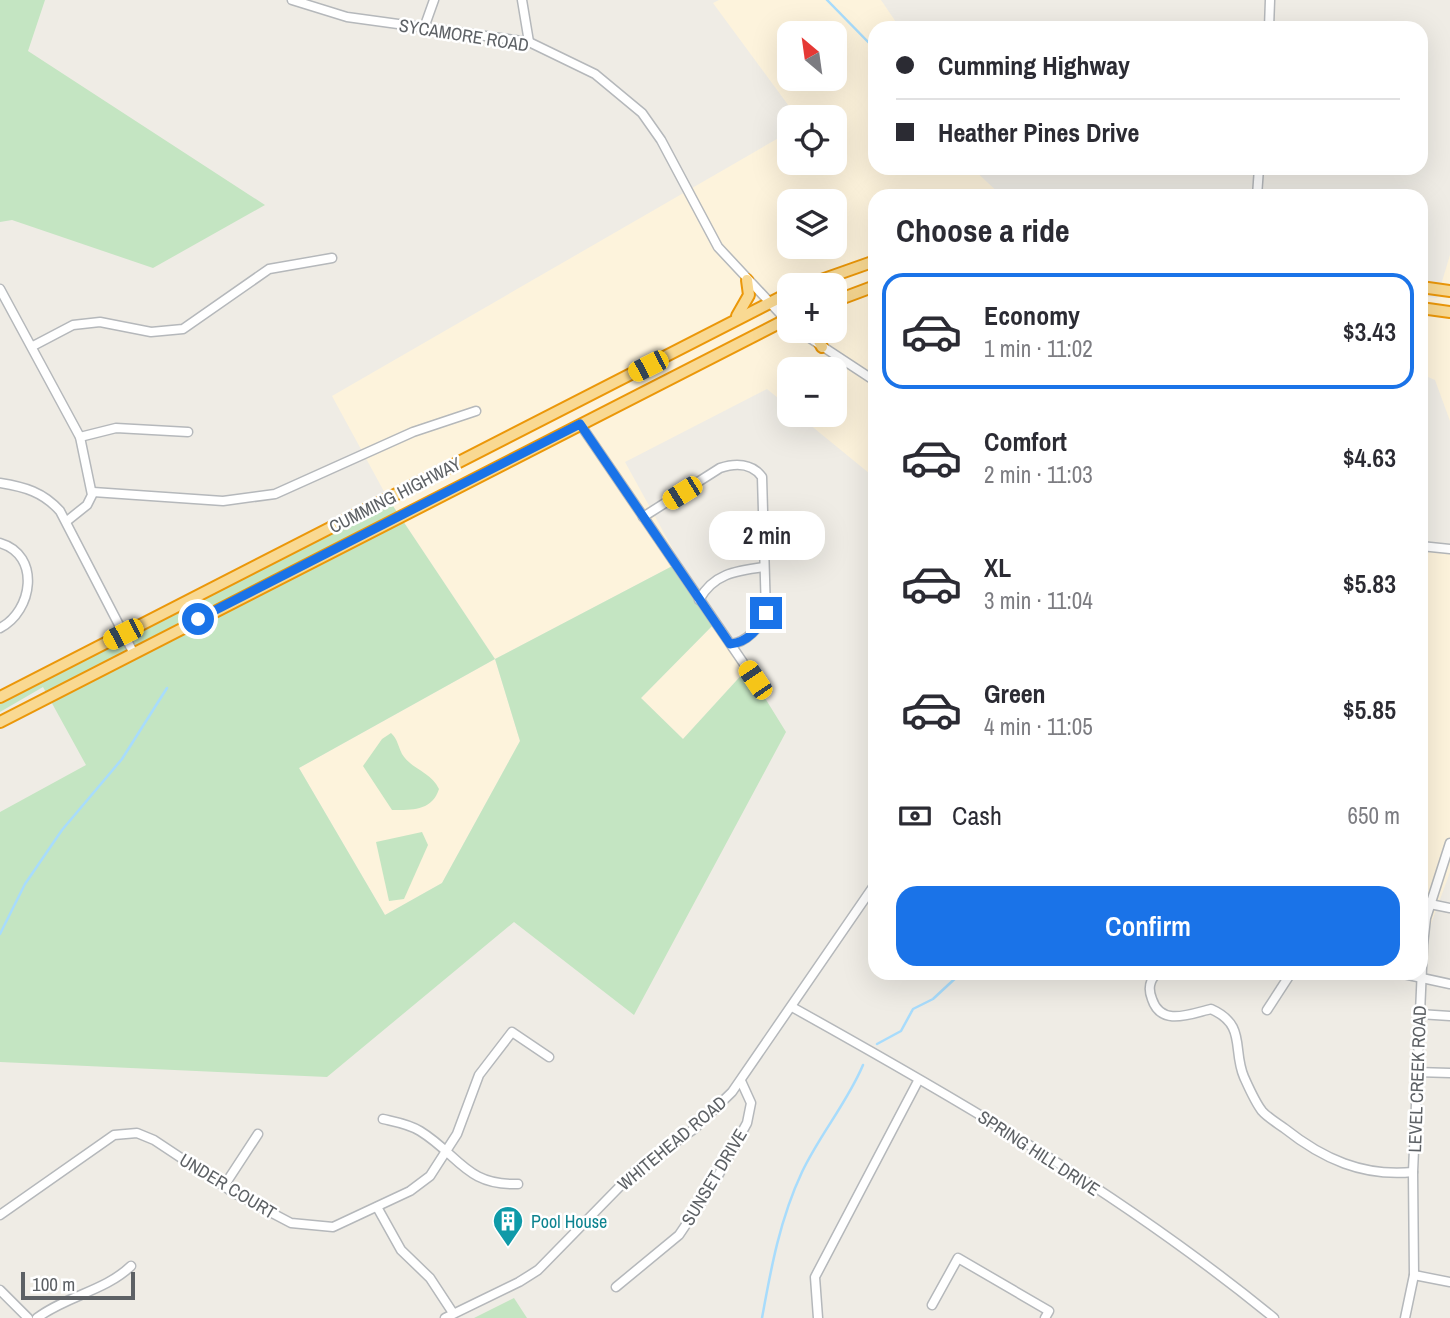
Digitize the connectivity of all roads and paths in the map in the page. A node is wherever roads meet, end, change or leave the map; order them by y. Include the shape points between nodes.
1 (292, 0) edge
2 (434, 0) edge
3 (522, 0) edge
4 (1270, 0) edge
5 (1269, 21) edge
6 (424, 28) junction
7 (529, 42) junction
8 (332, 258) dead end
9 (868, 263) edge
10 (841, 273) edge
11 (747, 281) junction
12 (1428, 288) edge
13 (0, 289) edge
14 (868, 289) edge
15 (1450, 291) edge
16 (847, 296) edge
17 (777, 298) edge
18 (769, 302) junction
19 (777, 310) edge
20 (1428, 310) edge
21 (1450, 312) edge
22 (734, 321) junction
23 (777, 326) edge
24 (816, 343) edge
25 (820, 343) edge
26 (33, 346) junction
27 (822, 347) junction
28 (868, 377) edge
29 (476, 411) dead end
30 (580, 424) junction
31 (188, 432) dead end
32 (80, 437) junction
33 (0, 484) edge
34 (93, 492) junction
35 (643, 517) junction
36 (67, 521) junction
37 (0, 543) edge
38 (1428, 546) edge
39 (1450, 548) edge
40 (764, 568) junction
41 (699, 600) junction
42 (0, 628) edge
43 (123, 634) junction
44 (730, 644) junction
45 (133, 652) junction
46 (755, 680) dead end
47 (0, 696) edge
48 (0, 722) edge
49 (1450, 843) edge
50 (868, 894) edge
51 (1428, 894) edge
52 (1428, 902) edge
53 (1450, 908) edge
54 (1428, 979) edge
55 (1151, 980) edge
56 (1286, 980) edge
57 (1421, 980) edge
58 (1450, 984) edge
59 (792, 1007) junction
60 (1267, 1010) dead end
61 (1419, 1014) junction
62 (1450, 1016) edge
63 (549, 1057) dead end
64 (1416, 1072) junction
65 (1450, 1073) edge
66 (741, 1081) junction
67 (919, 1082) junction
68 (383, 1119) dead end
69 (258, 1134) dead end
70 (447, 1152) junction
71 (1413, 1172) junction
72 (518, 1184) dead end
73 (224, 1186) junction
74 (377, 1207) junction
75 (0, 1216) edge
76 (131, 1266) dead end
77 (1414, 1275) junction
78 (1450, 1282) edge
79 (615, 1287) dead end
80 (0, 1290) edge
81 (932, 1305) dead end
82 (449, 1315) edge
83 (28, 1318) edge
84 (37, 1318) edge
85 (818, 1318) edge
86 (1045, 1318) edge
87 (1274, 1318) edge
88 (1405, 1318) edge

1 - 6 street, SYCAMORE ROAD via 347,17
2 - 6 street
3 - 7 street
4 - 5 street
6 - 7 street, SYCAMORE ROAD
7 - 11 street, SYCAMORE ROAD via 595,74 642,113 718,247
8 - 26 street via 268,269 183,329 150,332 100,322 73,326
9 - 10 highway
11 - 18 street, SYCAMORE ROAD
11 - 22 highway via 749,295
12 - 15 highway
13 - 26 street
14 - 16 highway
17 - 18 highway, CUMMING HIGHWAY
18 - 19 street, SYCAMORE ROAD
18 - 22 highway, CUMMING HIGHWAY
20 - 21 highway
22 - 43 highway, CUMMING HIGHWAY
23 - 30 highway, CUMMING HIGHWAY
24 - 27 street
25 - 27 highway
26 - 32 street
27 - 28 street
29 - 34 street via 413,432 275,494 223,501
30 - 35 street
30 - 45 highway, CUMMING HIGHWAY
31 - 32 street via 116,428
32 - 34 street
33 - 36 street via 41,495
34 - 36 street via 87,505
35 - 40 street via 720,468 733,464 757,471 762,477
35 - 41 street
36 - 43 street
37 - 42 street via 13,550 28,577 25,605
38 - 39 street
40 - 41 street via 730,572 707,585
40 - 44 street via 768,590 763,621 739,643
41 - 44 street
43 - 45 street
43 - 47 highway, CUMMING HIGHWAY
44 - 46 street
45 - 48 highway, CUMMING HIGHWAY
49 - 51 street, LEVEL CREEK ROAD
50 - 59 street, WHITEHEAD ROAD
52 - 53 street
54 - 58 street
55 - 71 street via 1150,993 1161,1014 1173,1017 1211,1009 1228,1017 1235,1030 1243,1075 1262,1111 1297,1138 1338,1163 1367,1171
56 - 60 street
57 - 61 street, LEVEL CREEK ROAD
59 - 66 street, WHITEHEAD ROAD
59 - 67 street, SPRING HILL DRIVE
61 - 62 street
61 - 64 street, LEVEL CREEK ROAD
63 - 70 street, UNDER COURT via 512,1032 479,1075
64 - 65 street
64 - 71 street, LEVEL CREEK ROAD
66 - 79 street, SUNSET DRIVE via 751,1103 747,1123 714,1183 679,1235
66 - 82 street, WHITEHEAD ROAD via 694,1129 634,1172 538,1270
67 - 85 street via 815,1277
67 - 87 street, SPRING HILL DRIVE via 1052,1158 1165,1233
68 - 70 street via 419,1131
69 - 73 street
70 - 72 street via 485,1182
70 - 74 street, UNDER COURT via 430,1176
71 - 77 street, LEVEL CREEK ROAD
73 - 74 street, UNDER COURT via 282,1219 313,1227 333,1227
73 - 75 street, UNDER COURT via 154,1140 125,1132 114,1135
74 - 82 street via 401,1250 430,1278
76 - 84 street via 119,1277 52,1306
77 - 78 street
77 - 88 street, LEVEL CREEK ROAD
80 - 83 street
81 - 86 street via 958,1258 1035,1301 1049,1311

